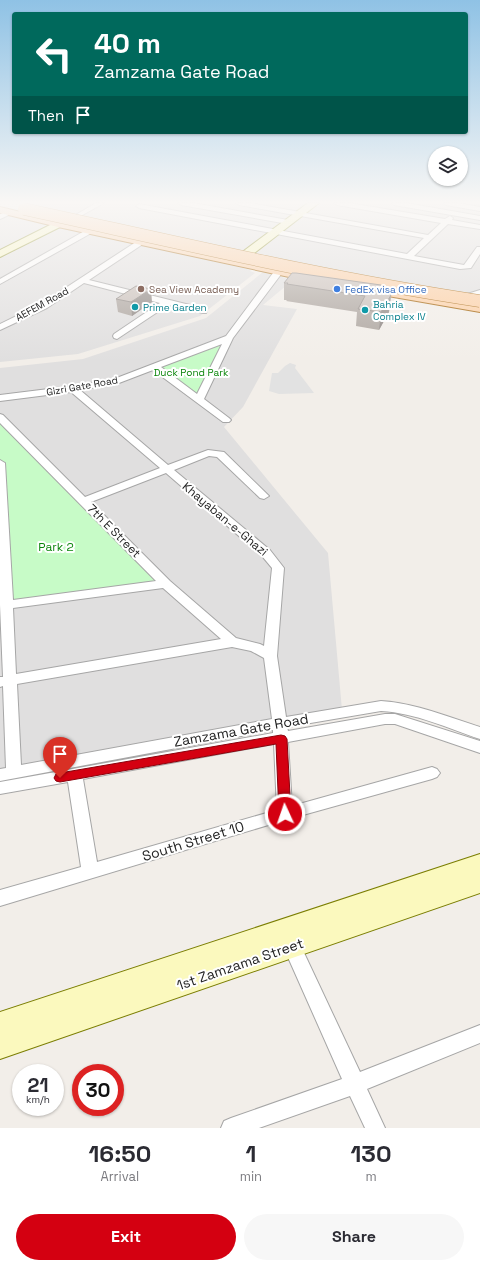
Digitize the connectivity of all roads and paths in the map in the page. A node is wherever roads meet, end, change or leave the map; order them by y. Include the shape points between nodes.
1 (47, 256) edge
2 (122, 256) edge
3 (206, 256) edge
4 (217, 256) edge
5 (228, 256) edge
6 (248, 256) edge
7 (410, 256) edge
8 (475, 256) edge
9 (288, 264) junction
10 (279, 271) junction
11 (84, 281) junction
12 (0, 282) edge
13 (480, 292) edge
14 (480, 300) edge
15 (462, 301) junction
16 (166, 302) junction
17 (480, 304) edge
18 (480, 308) edge
19 (203, 311) dead end
20 (0, 326) edge
21 (117, 336) dead end
22 (229, 338) junction
23 (155, 367) junction
24 (73, 389) junction
25 (0, 398) edge
26 (199, 400) junction
27 (0, 417) edge
28 (226, 420) dead end
29 (0, 463) edge
30 (166, 469) junction
31 (264, 496) dead end
32 (84, 501) junction
33 (2, 537) edge
34 (166, 584) junction
35 (6, 605) junction
36 (232, 642) junction
37 (270, 656) junction
38 (4, 682) edge
39 (280, 723) junction
40 (480, 733) edge
41 (281, 739) junction
42 (480, 747) edge
43 (432, 773) dead end
44 (7, 774) edge
45 (75, 775) junction
46 (0, 788) edge
47 (285, 814) junction
48 (480, 864) edge
49 (90, 872) junction
50 (480, 883) edge
51 (0, 898) edge
52 (377, 908) junction
53 (292, 946) junction
54 (172, 977) junction
55 (0, 1025) edge
56 (480, 1034) edge
57 (0, 1045) edge
58 (355, 1084) junction
59 (231, 1128) edge
60 (375, 1128) edge

1 - 12 street
2 - 11 street, AEFEM Road
3 - 10 main road
4 - 17 main road, bridge via 348,283
5 - 14 main road, bridge via 399,289
6 - 9 main road
7 - 8 street via 465,268
9 - 10 street
9 - 15 main road
10 - 15 main road
10 - 22 street
11 - 16 street
11 - 20 street, AEFEM Road via 44,306
13 - 15 street
14 - 15 main road
15 - 18 main road
16 - 19 street
16 - 21 street
22 - 23 street, Gizri Gate Road
22 - 26 street
23 - 24 street, Gizri Gate Road via 116,380
23 - 26 street
24 - 25 street, Gizri Gate Road
24 - 30 street, Khayaban-e-Ghazi
26 - 28 street
27 - 32 street, 7th E Street
29 - 33 street
30 - 31 street via 208,453 220,454
30 - 32 street
30 - 37 street, Khayaban-e-Ghazi via 266,553 278,568
32 - 34 street, 7th E Street
33 - 35 street
34 - 35 street
34 - 36 street, 7th E Street
35 - 38 street
36 - 37 street via 254,647
36 - 38 street
37 - 39 street, Khayaban-e-Ghazi
38 - 44 street
39 - 40 street, Zamzama Gate Road via 390,706
39 - 41 street, Khayaban-e-Ghazi
39 - 44 street, Zamzama Gate Road
41 - 42 street, Zamzama Gate Road via 395,719
41 - 45 street, Zamzama Gate Road
41 - 47 street, Khayaban-e-Ghazi
43 - 47 street, South Street 10
45 - 46 street, Zamzama Gate Road
45 - 49 street
47 - 49 street, South Street 10
48 - 52 street, 1st Zamzama Street
49 - 51 street, South Street 10
50 - 52 street, 1st Zamzama Street
52 - 53 street, 1st Zamzama Street
52 - 54 street, 1st Zamzama Street
53 - 54 street, 1st Zamzama Street
53 - 58 street
54 - 55 street, 1st Zamzama Street
54 - 57 street, 1st Zamzama Street
56 - 58 street
58 - 59 street
58 - 60 street

